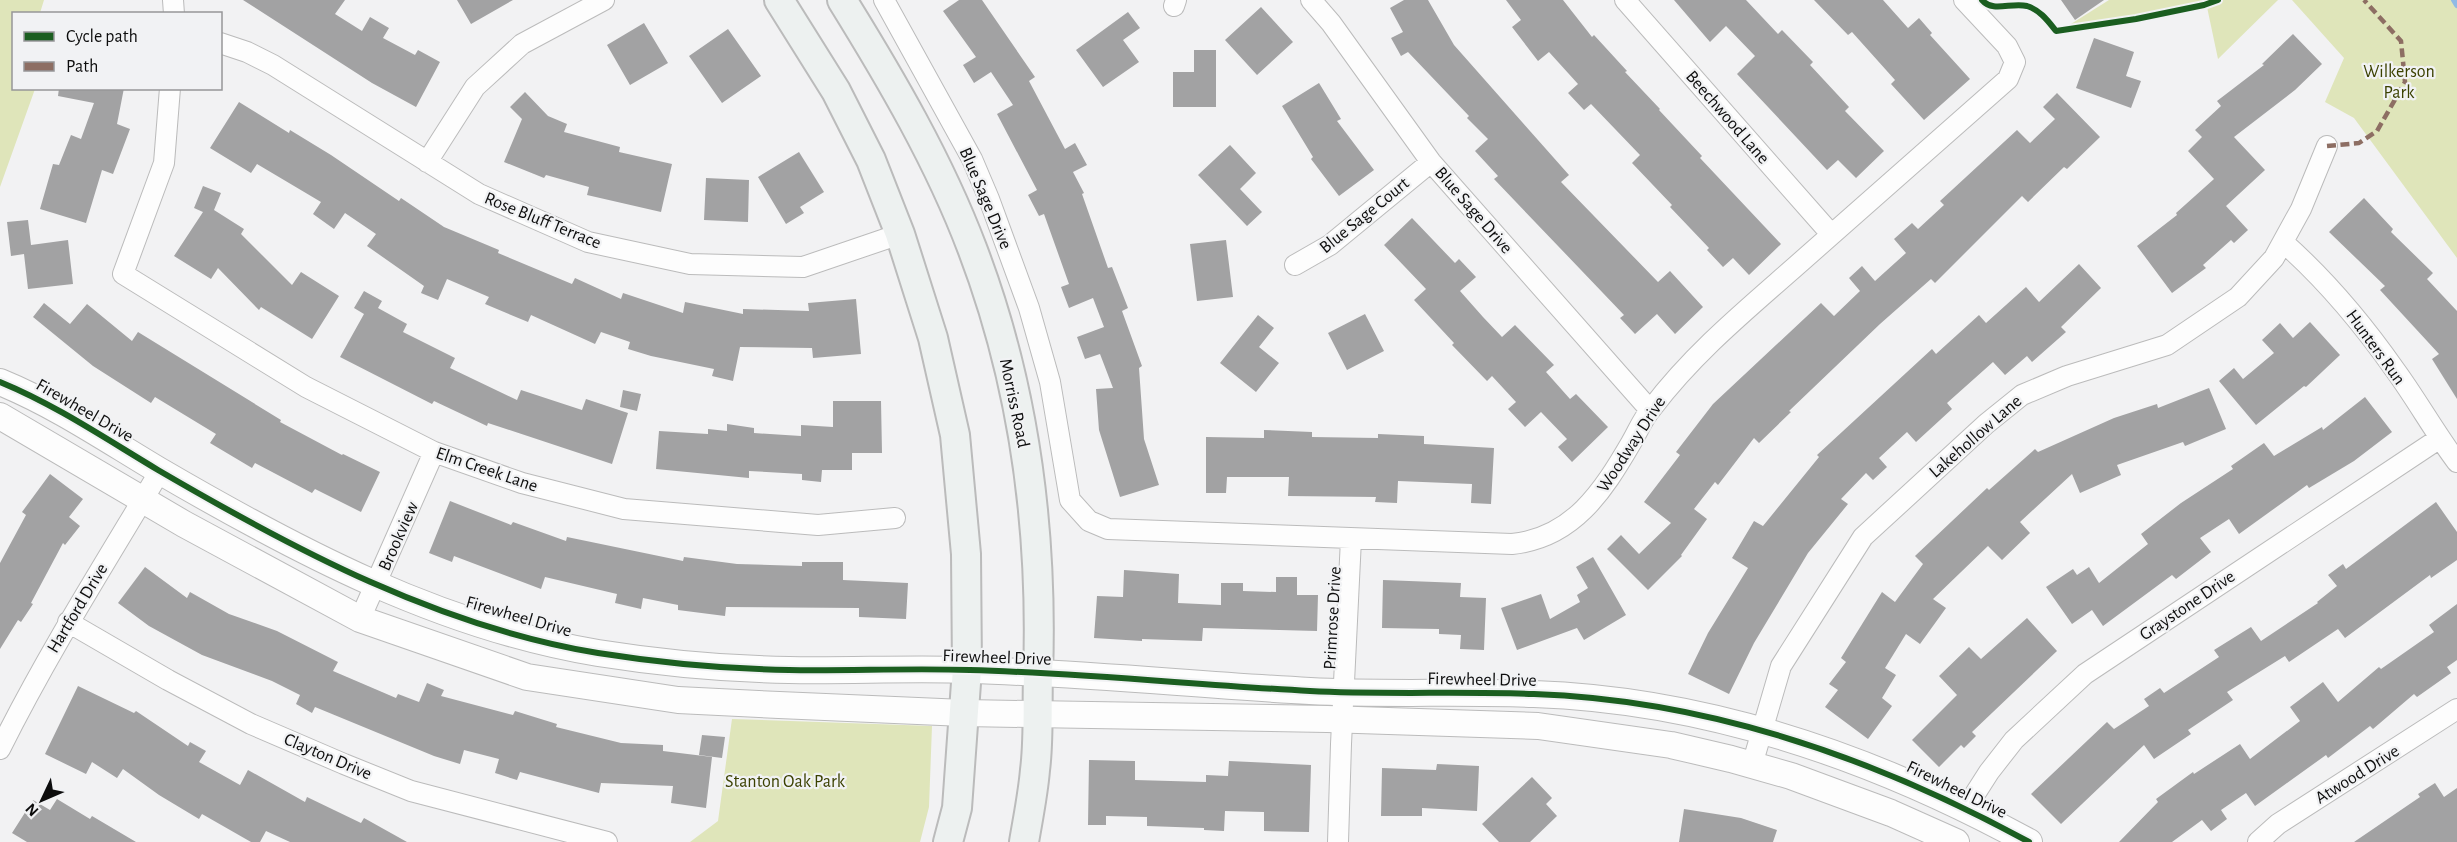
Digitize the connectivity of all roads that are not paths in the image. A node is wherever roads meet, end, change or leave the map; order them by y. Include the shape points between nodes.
1 (604, 0) edge
2 (779, 0) edge
3 (842, 0) edge
4 (884, 0) edge
5 (1311, 0) edge
6 (1625, 0) edge
7 (1964, 0) edge
8 (222, 44) edge
9 (170, 90) edge
10 (2327, 146) dead end
11 (427, 162) junction
12 (1431, 162) junction
13 (900, 234) junction
14 (1831, 234) junction
15 (2283, 242) junction
16 (1294, 266) dead end
17 (0, 382) edge
18 (1650, 410) junction
19 (0, 416) edge
20 (2440, 438) junction
21 (434, 452) junction
22 (2457, 462) edge
23 (160, 471) junction
24 (1067, 481) joint
25 (143, 500) junction
26 (894, 518) dead end
27 (1351, 539) junction
28 (376, 585) junction
29 (360, 619) junction
30 (68, 622) junction
31 (967, 669) junction
32 (1038, 673) junction
33 (1343, 692) junction
34 (2457, 709) edge
35 (964, 713) junction
36 (1038, 713) junction
37 (1342, 719) junction
38 (1760, 731) junction
39 (0, 749) edge
40 (1752, 765) junction
41 (1966, 808) junction
42 (607, 842) edge
43 (948, 842) edge
44 (1024, 842) edge
45 (1338, 842) edge
46 (1956, 842) edge
47 (2029, 842) edge
48 (2258, 842) edge

1 - 11 street via 522,44 475,87
2 - 13 main road via 836,91 871,160
3 - 32 main road, Morriss Road via 890,77 952,201 973,249 999,329 1019,412 1034,514 1040,633
4 - 24 street, Blue Sage Drive via 972,159 989,199 1029,308 1050,382
5 - 12 street, Blue Sage Drive
6 - 14 street, Beechwood Lane
7 - 14 street, Woodway Drive via 2007,46 2015,62 2008,79
8 - 11 street, Rose Bluff Terrace via 273,65
9 - 21 street, Elm Creek Lane via 164,163 123,274 306,387
10 - 15 street, Lakehollow Lane via 2301,210
11 - 13 street, Rose Bluff Terrace via 479,194 588,242 690,264 803,267
12 - 16 street, Blue Sage Court via 1330,245
12 - 18 street, Blue Sage Drive
13 - 31 main road via 933,338 955,435 966,554
14 - 18 street, Woodway Drive via 1710,343
15 - 20 street, Hunters Run via 2353,312
15 - 38 street, Lakehollow Lane via 2238,297 2167,345 2067,376 2022,395 1863,537 1781,666
17 - 23 street, Firewheel Drive via 36,397
18 - 27 street, Woodway Drive via 1596,499 1553,533 1512,544
19 - 25 street
20 - 22 street, Hunters Run
20 - 41 street, Graystone Drive via 2085,674 2014,740
21 - 26 street, Elm Creek Lane via 522,483 624,509 818,525
21 - 28 street, Brookview
23 - 25 street, Hartford Drive
23 - 28 street, Firewheel Drive via 282,539
24 - 27 street, Woodway Drive via 1070,500 1078,511 1108,529
25 - 29 street
25 - 30 street, Hartford Drive
27 - 33 street, Primrose Drive
28 - 29 street, Brookview
28 - 31 street, Firewheel Drive via 498,630 628,657 687,665 786,670
29 - 35 street via 527,677 678,700
30 - 39 street, Hartford Drive
30 - 42 street, Clayton Drive via 251,724 344,764 411,791
31 - 32 street, Firewheel Drive
31 - 35 main road
32 - 33 street, Firewheel Drive
32 - 36 main road, Morriss Road
33 - 37 street, Primrose Drive
33 - 38 street, Firewheel Drive via 1535,694 1664,707
34 - 48 street, Atwood Drive via 2278,824
35 - 36 street
35 - 43 main road via 957,808
36 - 37 street
36 - 44 main road, Morriss Road via 1036,770
37 - 40 street via 1538,726 1671,745
37 - 45 street, Primrose Drive
38 - 40 street, Lakehollow Lane
38 - 41 street, Firewheel Drive via 1870,766
40 - 46 street via 1891,813
41 - 47 street, Firewheel Drive

